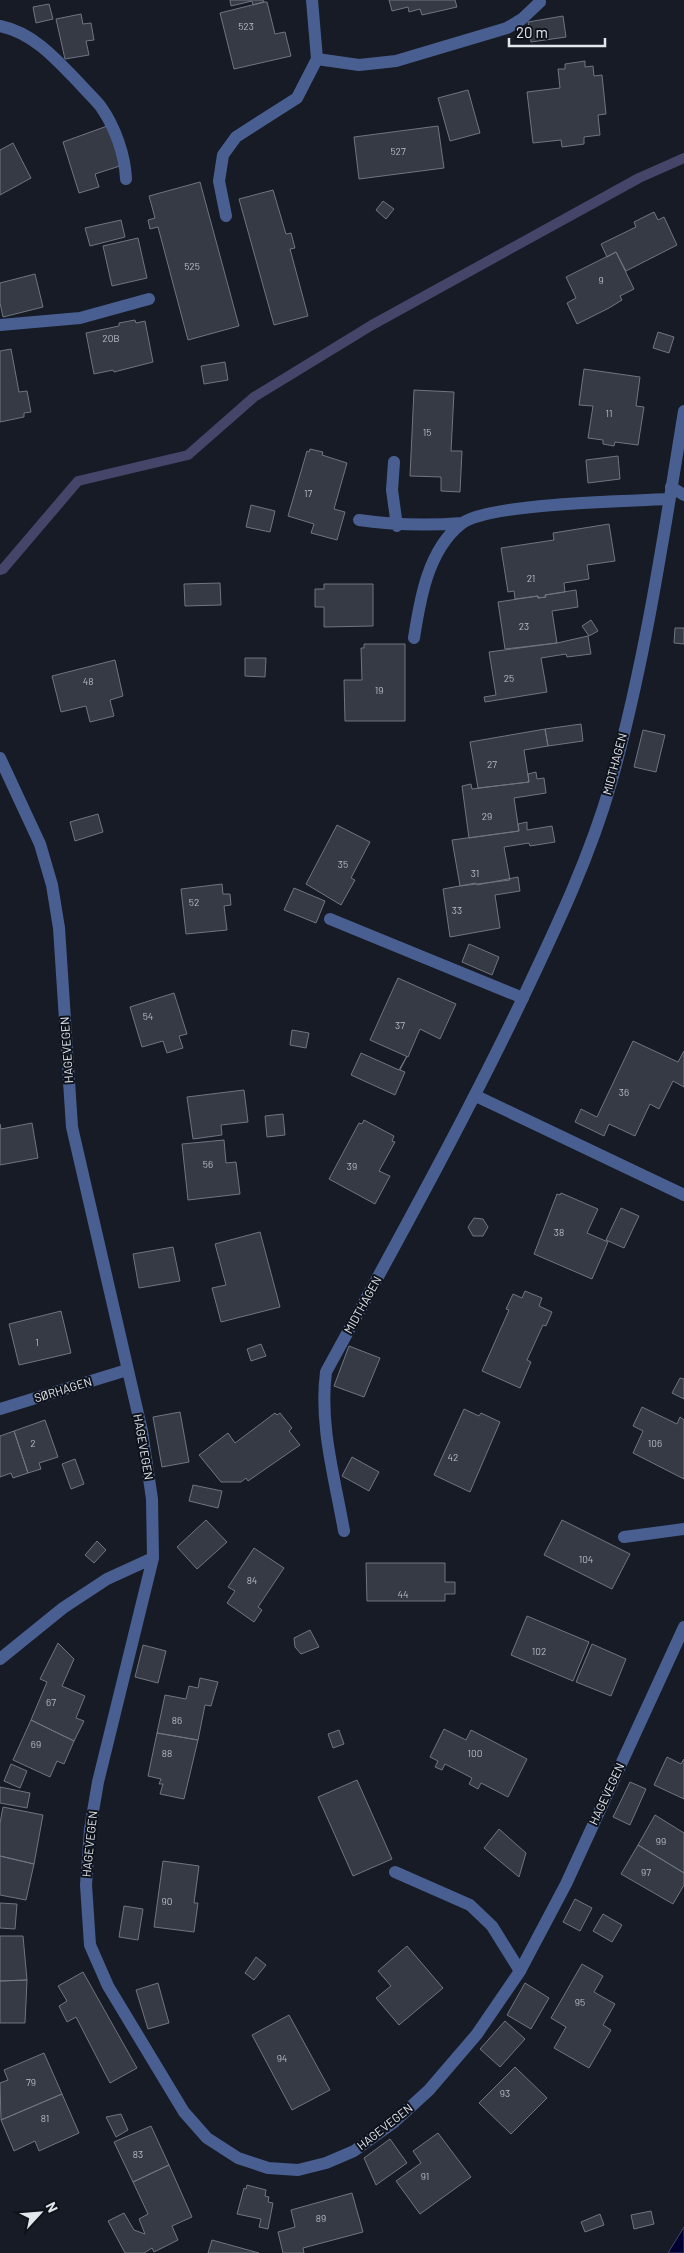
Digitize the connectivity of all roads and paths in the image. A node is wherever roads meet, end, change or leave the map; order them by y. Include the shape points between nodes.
1 (312, 0) edge
2 (540, 2) dead end
3 (0, 26) edge
4 (317, 59) junction
5 (126, 180) dead end
6 (226, 216) dead end
7 (149, 299) dead end
8 (0, 325) edge
9 (684, 411) edge
10 (394, 462) dead end
11 (670, 493) junction
12 (684, 495) edge
13 (359, 520) dead end
14 (462, 523) junction
15 (397, 526) junction
16 (414, 638) dead end
17 (0, 759) edge
18 (330, 919) dead end
19 (523, 998) junction
20 (476, 1096) junction
21 (684, 1195) edge
22 (127, 1370) junction
23 (0, 1409) edge
24 (684, 1529) edge
25 (344, 1531) dead end
26 (624, 1537) dead end
27 (153, 1558) junction
28 (684, 1627) edge
29 (0, 1659) edge
30 (395, 1872) dead end
31 (520, 1971) junction

1 - 4 street
2 - 4 street via 507,28 396,61 359,65
3 - 5 street via 20,32 50,52 101,106 113,127 126,164
4 - 6 street via 297,98 236,137 223,155 219,181
7 - 8 street via 80,318
9 - 11 street, MIDTHAGEN
10 - 15 street via 392,490
11 - 12 street
11 - 14 street via 534,507 481,515
11 - 19 street, MIDTHAGEN via 644,638 611,784 562,916
13 - 15 street
14 - 15 street
14 - 16 street via 447,538 433,565 420,598
17 - 22 street, HAGEVEGEN via 40,844 52,885 59,928 72,1127
18 - 19 street
19 - 20 street, MIDTHAGEN
20 - 21 street
20 - 25 street, MIDTHAGEN via 326,1372 323,1394 325,1419
22 - 23 street, SØRHAGEN
22 - 27 street, HAGEVEGEN via 152,1499
24 - 26 street
27 - 29 street via 107,1579 63,1608
27 - 31 street, HAGEVEGEN via 98,1782 90,1829 86,1885 90,1944 108,1986 184,2112 207,2138 238,2158 268,2168 298,2170 326,2164 354,2151 429,2090 477,2034
28 - 31 street, HAGEVEGEN via 566,1884
30 - 31 street via 470,1905 492,1926

